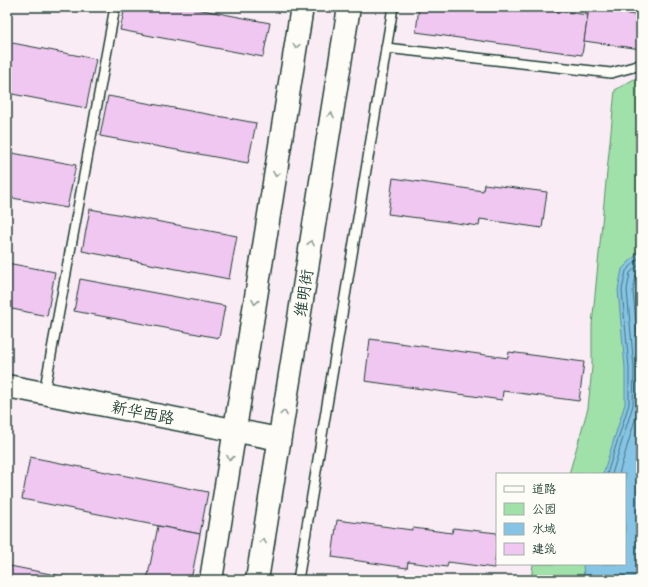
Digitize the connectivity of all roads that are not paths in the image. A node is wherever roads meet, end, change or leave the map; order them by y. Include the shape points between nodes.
1 (115, 7) edge
2 (302, 7) edge
3 (349, 7) edge
4 (393, 7) edge
5 (386, 48) junction
6 (641, 63) edge
7 (7, 386) edge
8 (44, 393) junction
9 (235, 430) junction
10 (280, 439) junction
11 (211, 580) edge
12 (257, 580) edge
13 (298, 580) edge

1 - 8 lane
2 -> 9 street
10 -> 3 street, 维明街
4 - 5 lane
5 - 6 lane via 611,73
5 - 13 lane
7 - 8 street, 新华西路
8 - 9 street, 新华西路
9 - 10 street, 新华西路
9 -> 11 street
12 -> 10 street, 维明街

